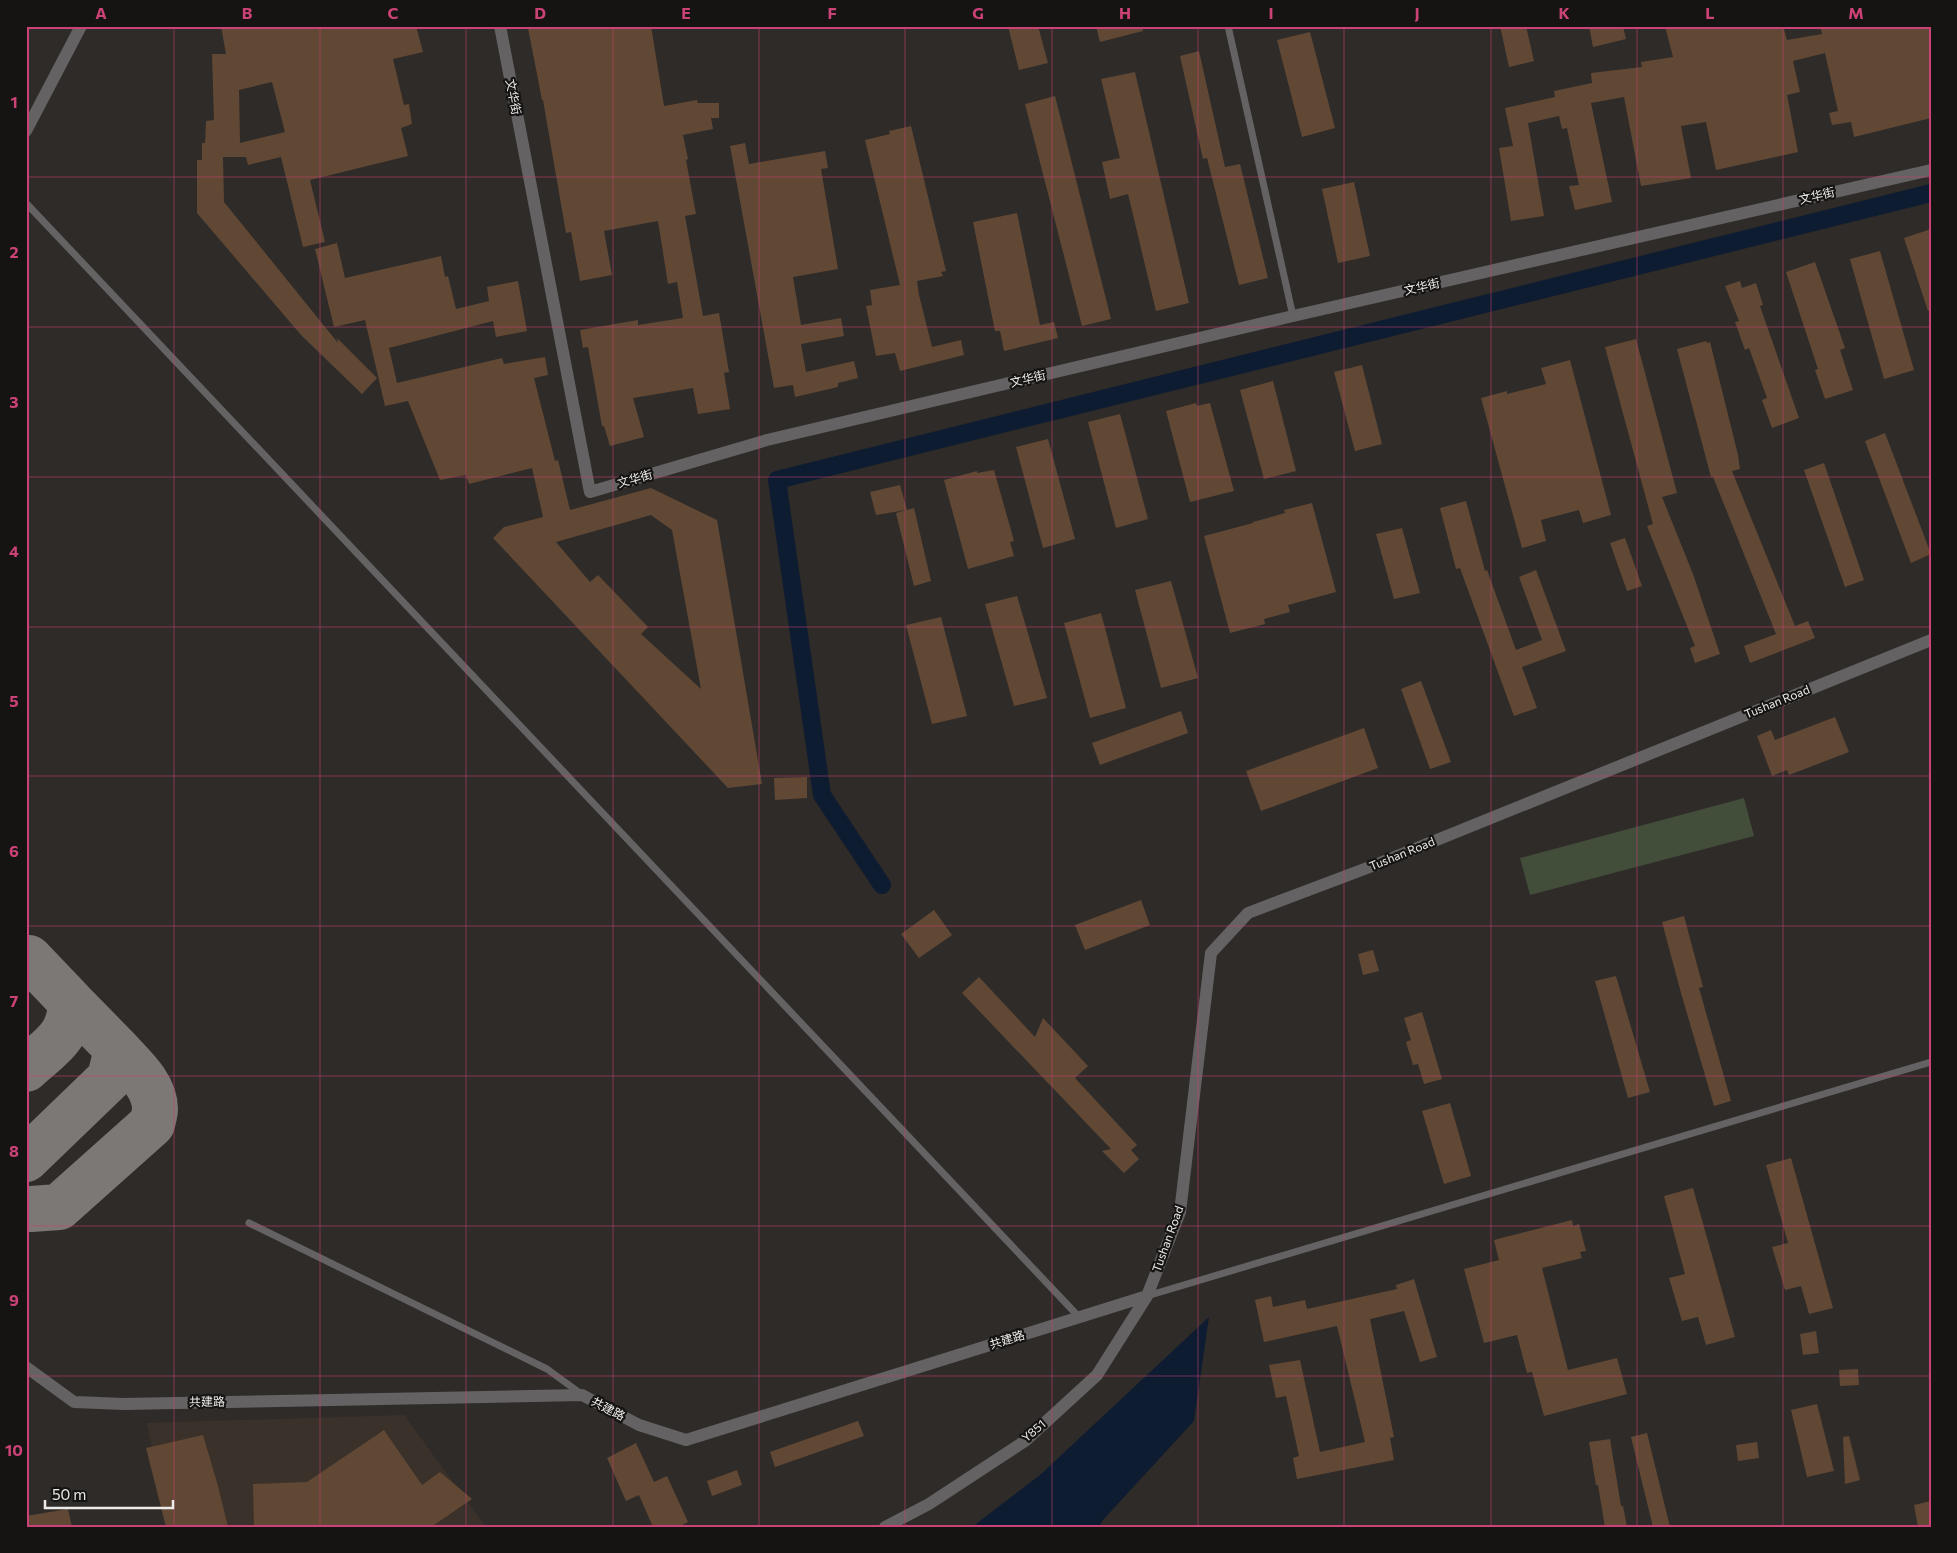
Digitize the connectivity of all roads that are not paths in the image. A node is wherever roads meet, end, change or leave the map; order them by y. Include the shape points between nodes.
1 (81, 26) edge
2 (500, 26) edge
3 (1228, 26) edge
4 (26, 131) edge
5 (1931, 170) edge
6 (26, 203) edge
7 (1294, 316) junction
8 (1931, 640) edge
9 (1931, 1062) edge
10 (249, 1223) dead end
11 (1147, 1296) junction
12 (1079, 1317) junction
13 (26, 1367) edge
14 (582, 1395) junction
15 (885, 1527) edge

1 - 4 street
2 - 7 street, 文华街 via 590,492 767,440
3 - 7 lane
5 - 7 street, 文华街
6 - 12 lane
8 - 11 street, Tushan Road via 1375,865 1248,913 1211,953 1180,1212
9 - 11 lane
10 - 14 lane via 547,1369
11 - 12 street, 共建路
11 - 15 street, Y851 via 1097,1375 1025,1440 930,1504
12 - 14 street, 共建路 via 686,1440 639,1426
13 - 14 street, 共建路 via 74,1402 134,1404

